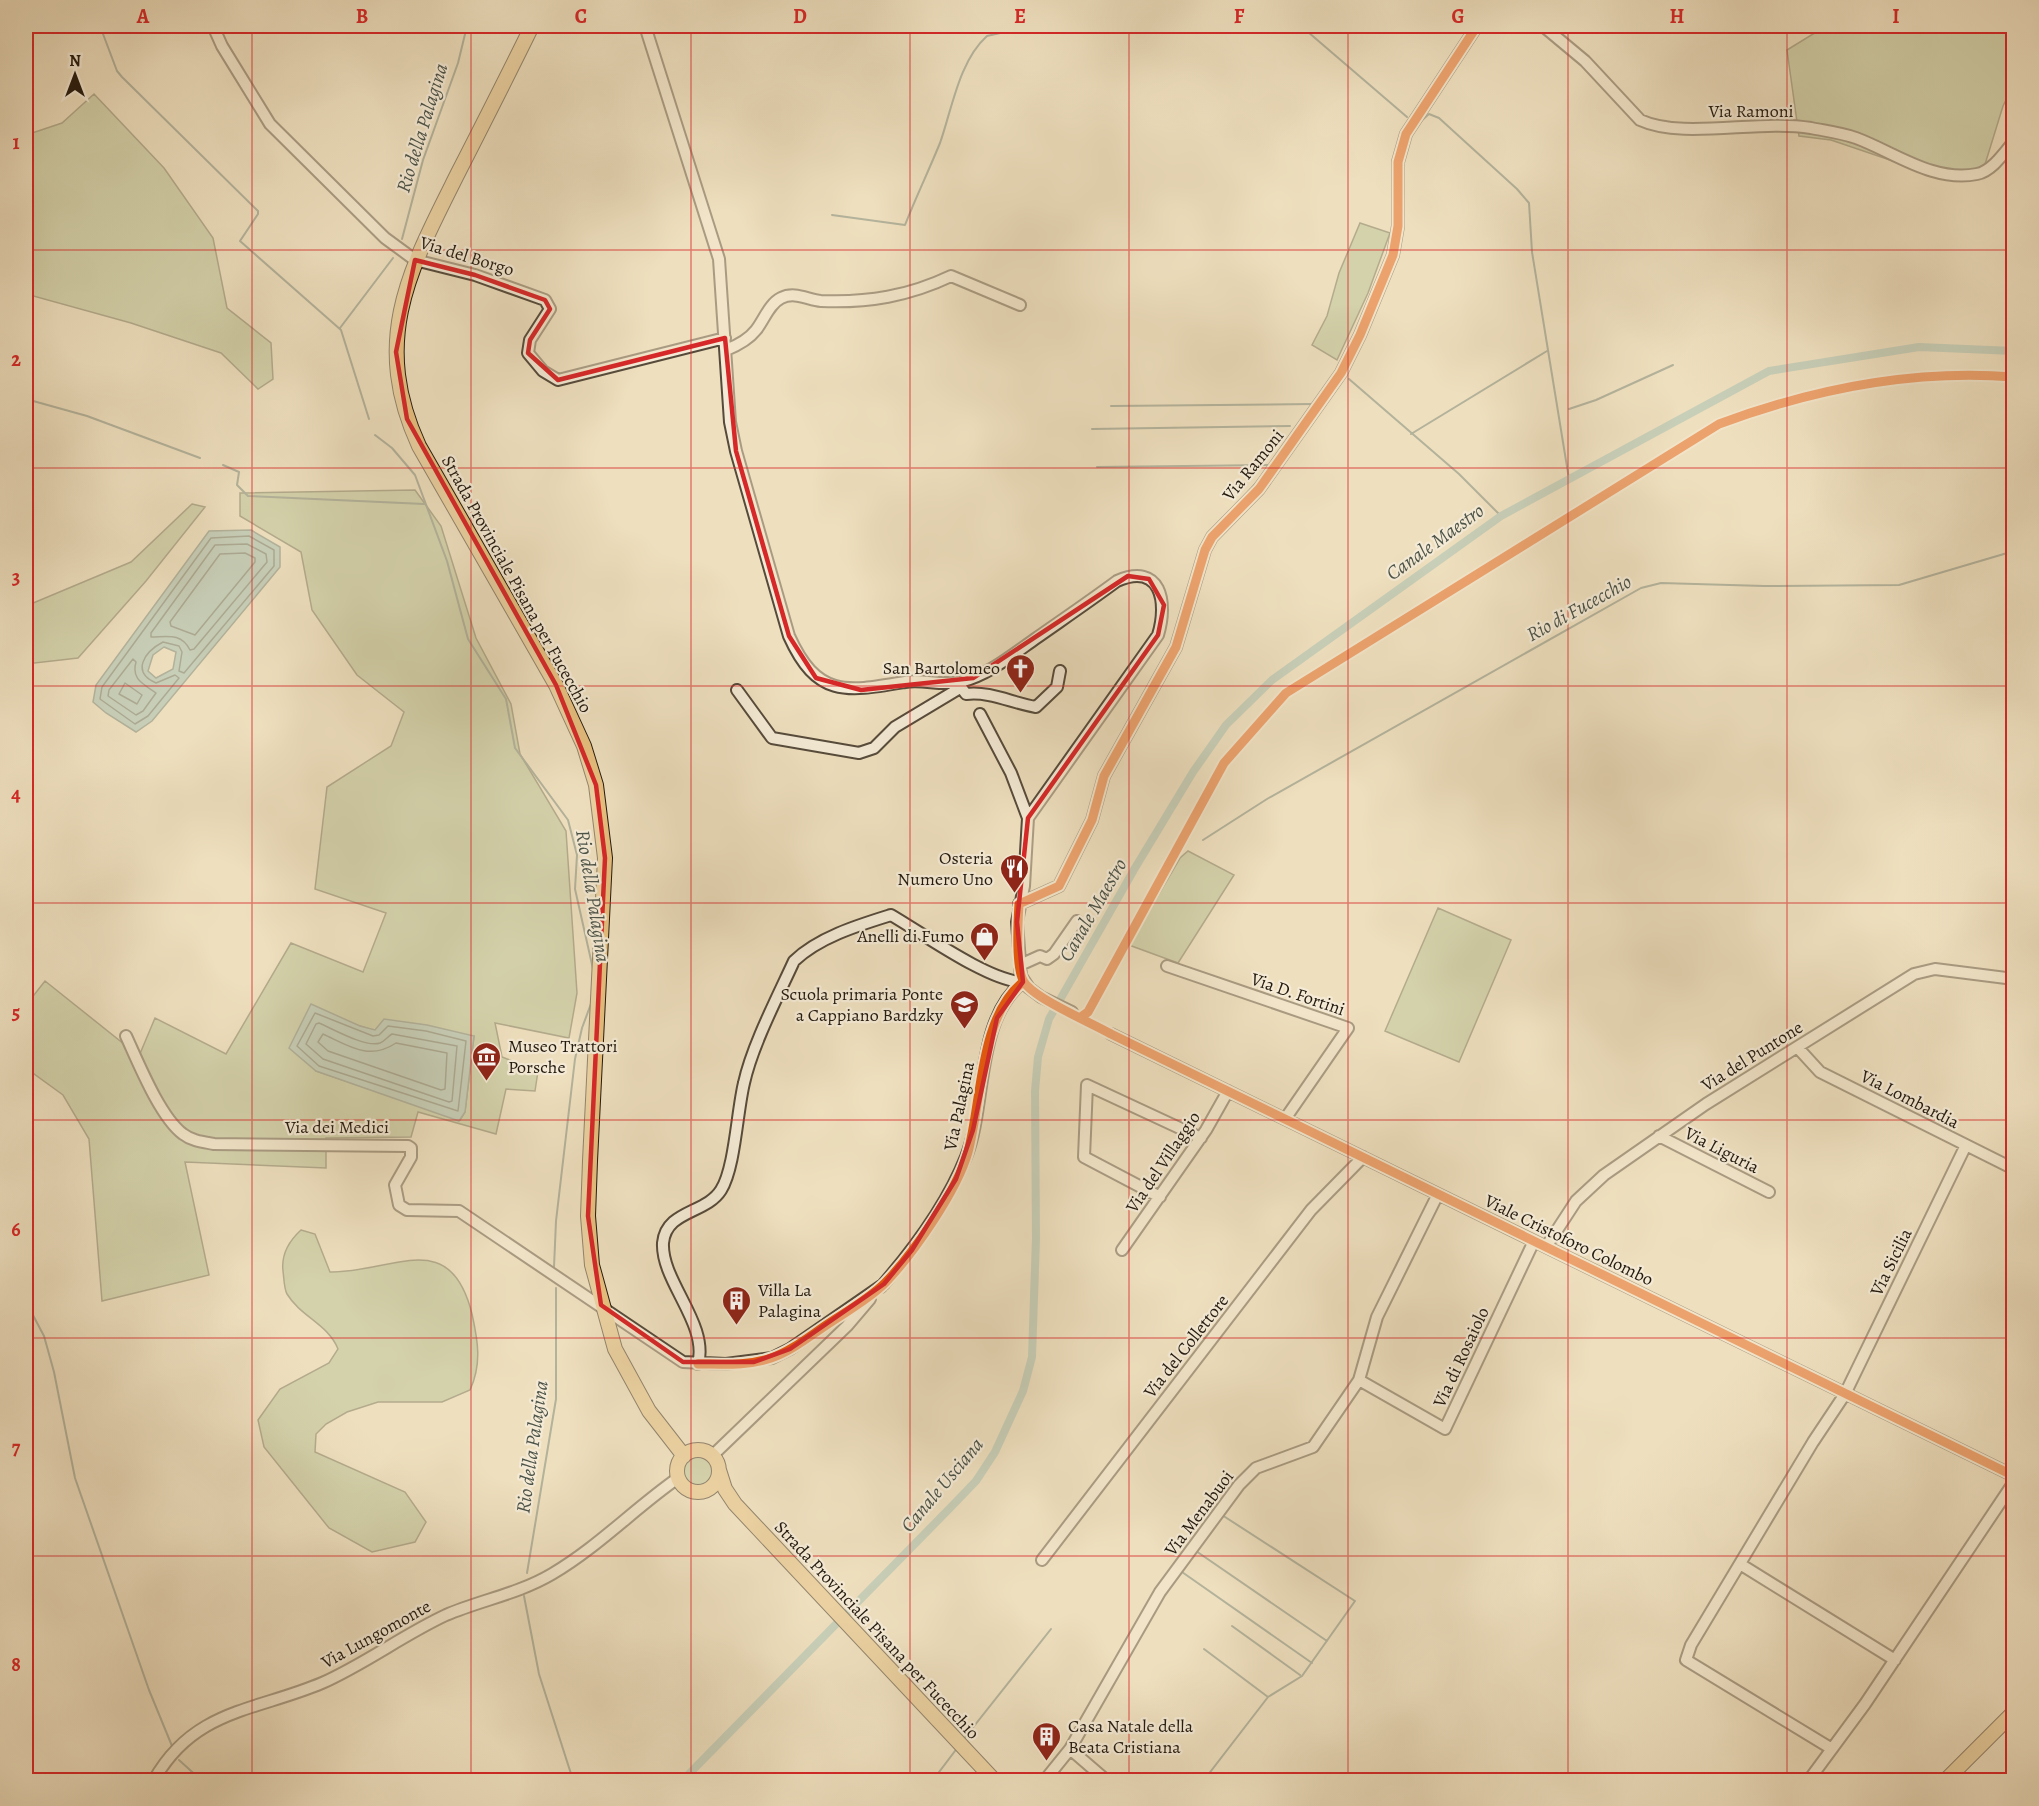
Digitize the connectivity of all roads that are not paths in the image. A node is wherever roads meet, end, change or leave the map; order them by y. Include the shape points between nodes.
1 (213, 26) edge
2 (532, 26) edge
3 (645, 26) edge
4 (1477, 26) edge
5 (1543, 26) edge
6 (2013, 141) edge
7 (415, 260) junction
8 (1020, 305) dead end
9 (725, 338) junction
10 (726, 350) junction
11 (1060, 671) dead end
12 (961, 688) junction
13 (737, 690) dead end
14 (980, 714) dead end
15 (1028, 818) junction
16 (1019, 904) junction
17 (1077, 921) dead end
18 (1020, 965) junction
19 (1167, 966) dead end
20 (2013, 979) edge
21 (1019, 985) junction
22 (1072, 1012) tunnel mouth
23 (1111, 1034) tunnel mouth
24 (126, 1036) dead end
25 (1798, 1048) junction
26 (1228, 1091) junction
27 (1285, 1119) junction
28 (1659, 1136) junction
29 (1201, 1138) junction
30 (1966, 1145) junction
31 (1363, 1157) junction
32 (2013, 1169) edge
33 (1769, 1192) dead end
34 (1438, 1194) junction
35 (1160, 1197) junction
36 (1534, 1241) junction
37 (1546, 1247) junction
38 (1122, 1250) dead end
39 (884, 1284) junction
40 (601, 1305) junction
41 (698, 1364) junction
42 (1359, 1380) junction
43 (1845, 1394) junction
44 (684, 1456) junction
45 (712, 1456) junction
46 (719, 1470) junction
47 (2013, 1476) edge
48 (678, 1478) junction
49 (2013, 1482) edge
50 (705, 1491) junction
51 (735, 1504) junction
52 (1042, 1560) dead end
53 (1740, 1564) junction
54 (1895, 1660) junction
55 (2013, 1712) edge
56 (1070, 1749) junction
57 (1832, 1749) junction
58 (154, 1780) edge
59 (994, 1780) edge
60 (1045, 1780) edge
61 (1106, 1780) edge
62 (1809, 1780) edge
63 (1946, 1780) edge

1 - 7 street, Via del Borgo via 270,124 386,238
2 - 7 main road, Strada Provinciale Pisana per Fucecchio
3 - 9 street via 719,259
4 - 16 street, Via Ramoni via 1406,134 1398,162 1398,226 1393,255 1346,363 1259,489 1209,544 1176,647 1104,776 1092,820 1059,886
5 - 6 street, Via Ramoni via 1585,61 1640,120 1651,125 1675,129 1770,124 1809,128 1854,137 1941,173 1961,174 1978,174 1993,165
7 - 9 street, Via del Borgo via 475,274 545,300 550,309 530,340 528,353 543,371 558,380
7 - 40 main road, Strada Provinciale Pisana per Fucecchio via 398,324 396,352 407,419 556,685 584,746 596,785 605,858 588,1216 592,1265
8 - 10 street via 951,276 921,291 872,300 781,297 755,332
9 - 10 street
10 - 12 street via 732,435 799,659 816,678 838,687 861,690 908,682
11 - 12 street via 1057,687 1036,707
12 - 13 street via 895,727 874,748 859,753 772,738
12 - 15 street via 1117,581 1138,576 1149,579 1160,590 1164,605 1158,635
14 - 15 street via 1011,773
15 - 16 street via 1024,886
16 - 18 street
17 - 18 street via 1054,954
18 - 21 street
19 - 27 street, Via D. Fortini via 1348,1029
20 - 25 street, Via del Puntone via 1926,969 1863,1003
21 - 22 street
21 - 39 street, Via Palagina via 997,1018 967,1156 928,1225
21 - 41 street via 984,970 891,915 827,939 794,961 744,1081 721,1190 707,1203 670,1224 663,1242 665,1258 697,1337
23 - 26 street, Viale Cristoforo Colombo
24 - 40 street, Via dei Medici via 152,1092 185,1136 214,1144 408,1146 411,1157 395,1185 399,1205 406,1210 459,1210
25 - 28 street, Via del Puntone
25 - 30 street, Via Lombardia via 1820,1072
26 - 27 street, Viale Cristoforo Colombo
26 - 29 street, Via del Villaggio
27 - 31 street, Viale Cristoforo Colombo
28 - 33 street, Via Liguria
28 - 37 street, Via del Puntone via 1576,1200
29 - 35 street, Via del Villaggio
29 - 35 street via 1087,1085 1084,1157
30 - 32 street, Via Lombardia
30 - 43 street, Via Sicilia
31 - 34 street, Viale Cristoforo Colombo
31 - 52 street, Via del Collettore via 1311,1210
34 - 36 street, Viale Cristoforo Colombo
34 - 42 street, Via Menabuoi via 1377,1317
35 - 38 street, Via del Villaggio
36 - 37 street, Viale Cristoforo Colombo
36 - 42 street, Via di Rosaiolo via 1445,1429
37 - 43 street, Viale Cristoforo Colombo
39 - 41 street, Via dei Medici via 772,1358
39 - 45 street, Via Palagina
40 - 41 street, Via dei Medici via 672,1357
40 - 44 main road, Strada Provinciale Pisana per Fucecchio via 615,1349 649,1411
42 - 56 street, Via Menabuoi via 1313,1447 1256,1468 1239,1485 1160,1592
43 - 47 street, Viale Cristoforo Colombo
43 - 53 street, Via Sicilia
44 - 45 main road via 698,1451
44 - 48 main road via 677,1468
45 - 46 main road, Strada Provinciale Pisana per Fucecchio
46 - 50 main road via 716,1483
46 - 51 main road, Strada Provinciale Pisana per Fucecchio
48 - 50 main road, Strada Provinciale Pisana per Fucecchio via 692,1491
48 - 58 street, Via Lungomonte via 621,1526 552,1574 515,1593 449,1614 322,1683 222,1716 186,1741
49 - 54 street
50 - 51 main road, Strada Provinciale Pisana per Fucecchio
51 - 59 main road, Strada Provinciale Pisana per Fucecchio
53 - 54 street
53 - 57 street, Via Sicilia via 1686,1660
54 - 57 street
55 - 63 main road
56 - 60 street, Via Menabuoi
56 - 61 street
57 - 62 street

